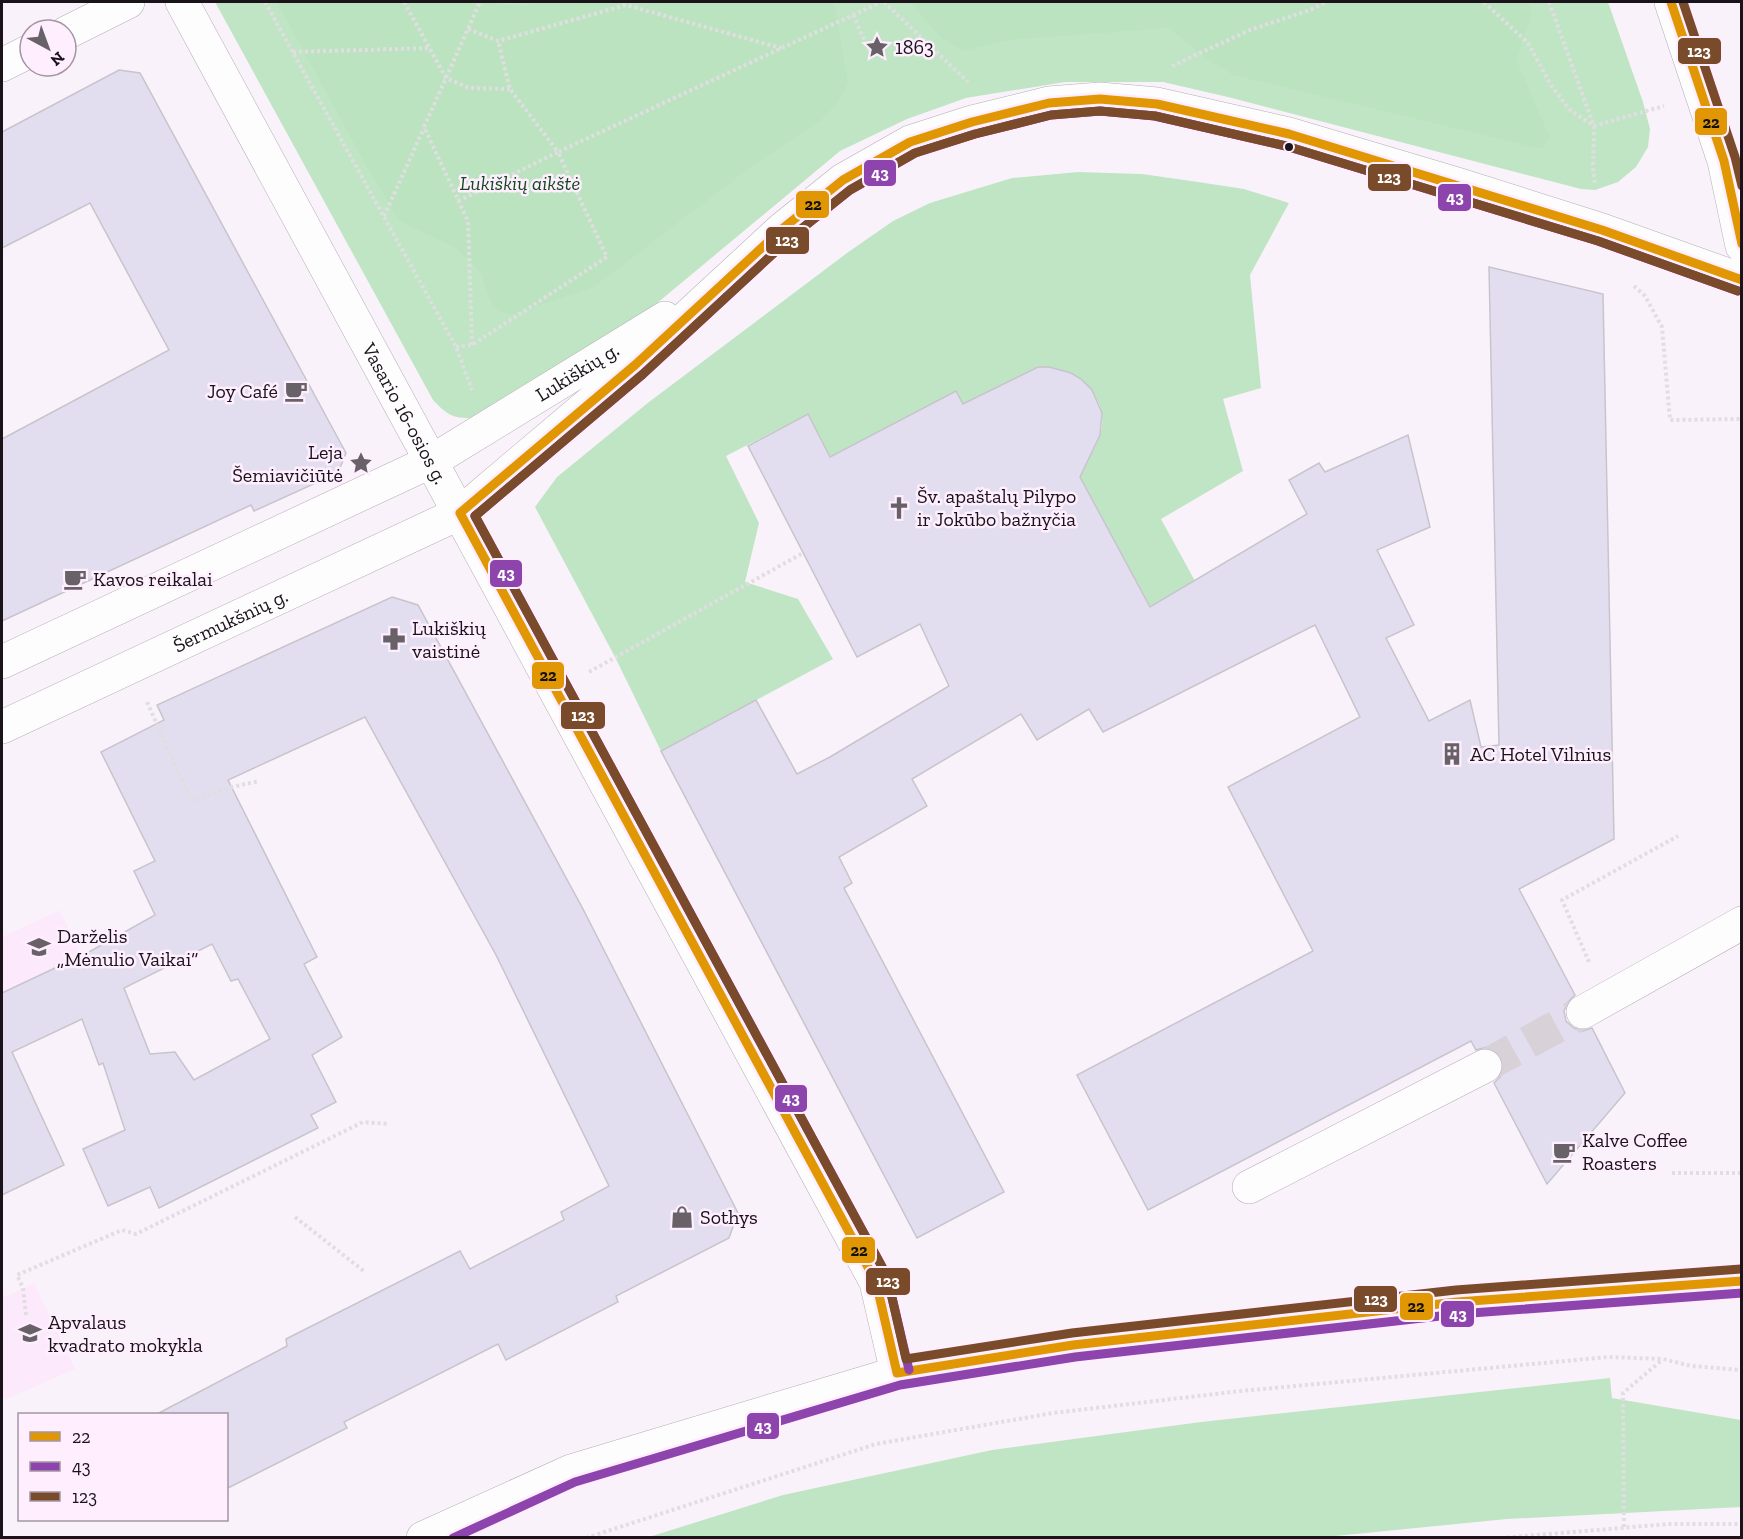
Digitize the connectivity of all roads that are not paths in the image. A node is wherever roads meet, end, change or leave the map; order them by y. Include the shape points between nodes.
1 (128, 2) edge
2 (182, 2) edge
3 (1671, 2) edge
4 (78, 27) edge
5 (18, 57) edge
6 (2, 65) edge
7 (1742, 246) edge
8 (1742, 280) edge
9 (722, 284) junction
10 (432, 461) junction
11 (460, 513) junction
12 (2, 662) edge
13 (2, 727) edge
14 (1742, 923) edge
15 (1594, 1006) tunnel mouth
16 (1485, 1066) tunnel mouth
17 (1249, 1187) dead end
18 (1742, 1281) edge
19 (897, 1373) junction
20 (423, 1538) edge

1 - 4 main road
2 - 10 main road, Vasario 16-osios g.
3 - 7 main road via 1724,161
5 - 6 main road
8 - 9 main road, Lukiškių g. via 1602,230 1289,135 1167,106 1100,99 1049,103 910,142 843,180
9 - 10 main road, Lukiškių g.
9 - 11 main road, Lukiškių g. via 635,365
10 - 11 main road, Vasario 16-osios g.
10 - 12 main road
11 - 13 main road, Šermukšnių g.
11 - 19 main road, Vasario 16-osios g. via 876,1282
14 - 15 main road
16 - 17 main road
18 - 19 main road via 1457,1302 1073,1345
19 - 20 main road via 571,1471

